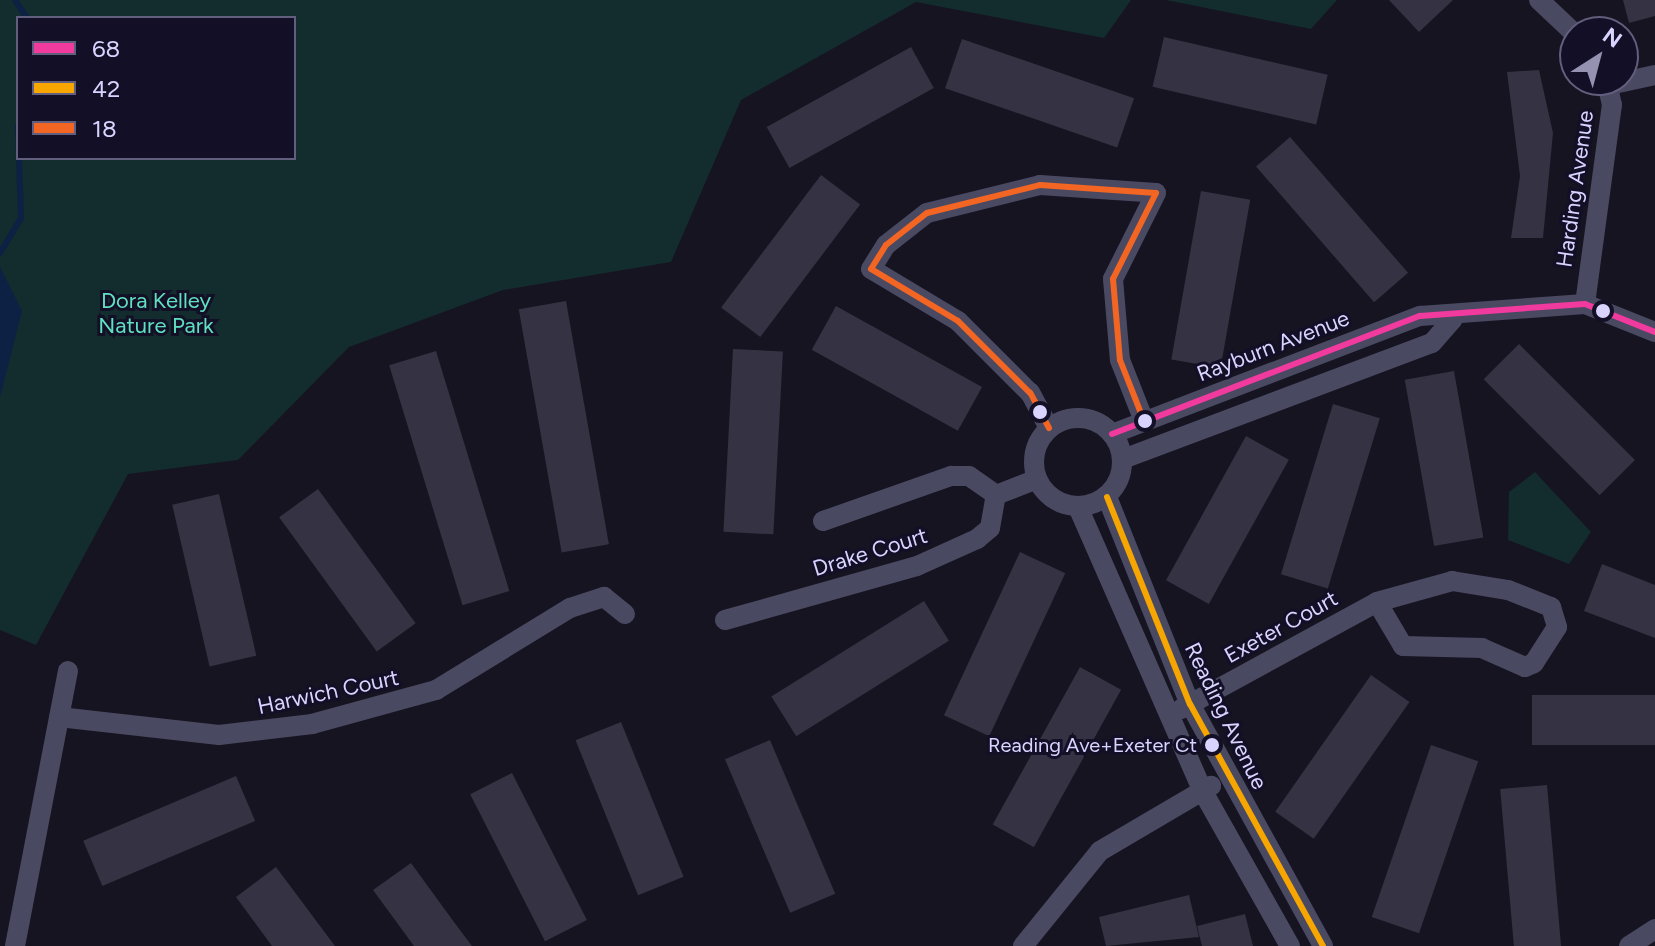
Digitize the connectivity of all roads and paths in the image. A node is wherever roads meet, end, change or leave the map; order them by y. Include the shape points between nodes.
1 (1539, 0) edge
2 (1559, 19) edge
3 (1606, 96) edge
4 (1585, 304) junction
5 (1453, 319) junction
6 (1655, 332) edge
7 (1144, 421) junction
8 (1049, 428) junction
9 (1112, 434) junction
10 (1123, 459) junction
11 (1037, 479) junction
12 (996, 495) junction
13 (1107, 497) junction
14 (1078, 507) junction
15 (823, 521) dead end
16 (1377, 602) junction
17 (625, 614) dead end
18 (725, 620) dead end
19 (68, 671) dead end
20 (1190, 704) junction
21 (59, 717) junction
22 (1167, 717) junction
23 (1227, 777) junction
24 (1202, 790) junction
25 (1655, 929) edge
26 (15, 946) edge
27 (1023, 946) edge
28 (1290, 946) edge
29 (1323, 946) edge
30 (1629, 946) edge

1 - 2 street
3 - 4 street, Harding Avenue
4 - 5 street, Rayburn Avenue
4 - 6 street, Rayburn Avenue
5 - 7 street, Rayburn Avenue via 1420,316
5 - 10 street via 1432,343
7 - 8 street via 1120,360 1113,279 1156,193 1040,185 927,213 886,245 871,269 958,321 1030,393
7 - 9 street, Rayburn Avenue
8 - 9 street via 1075,418
8 - 11 street via 1035,451
9 - 10 street
10 - 13 street
11 - 12 street
11 - 14 street via 1055,500
12 - 15 street, Drake Court via 969,476 951,476
12 - 18 street, Drake Court via 990,528 977,539 917,566
13 - 14 street
13 - 20 street, Reading Avenue
14 - 22 street
16 - 16 street, Exeter Court via 1452,581 1527,596 1551,607 1557,627 1525,667 1482,648 1417,652 1394,634
16 - 20 street, Exeter Court
17 - 21 street, Harwich Court via 604,597 582,604 436,690 312,724 219,735
19 - 21 street
20 - 22 street, Exeter Court
20 - 23 street, Reading Avenue
21 - 26 street
22 - 24 street
23 - 24 street
23 - 29 street, Reading Avenue
24 - 27 street via 1100,851
24 - 28 street
25 - 30 street

